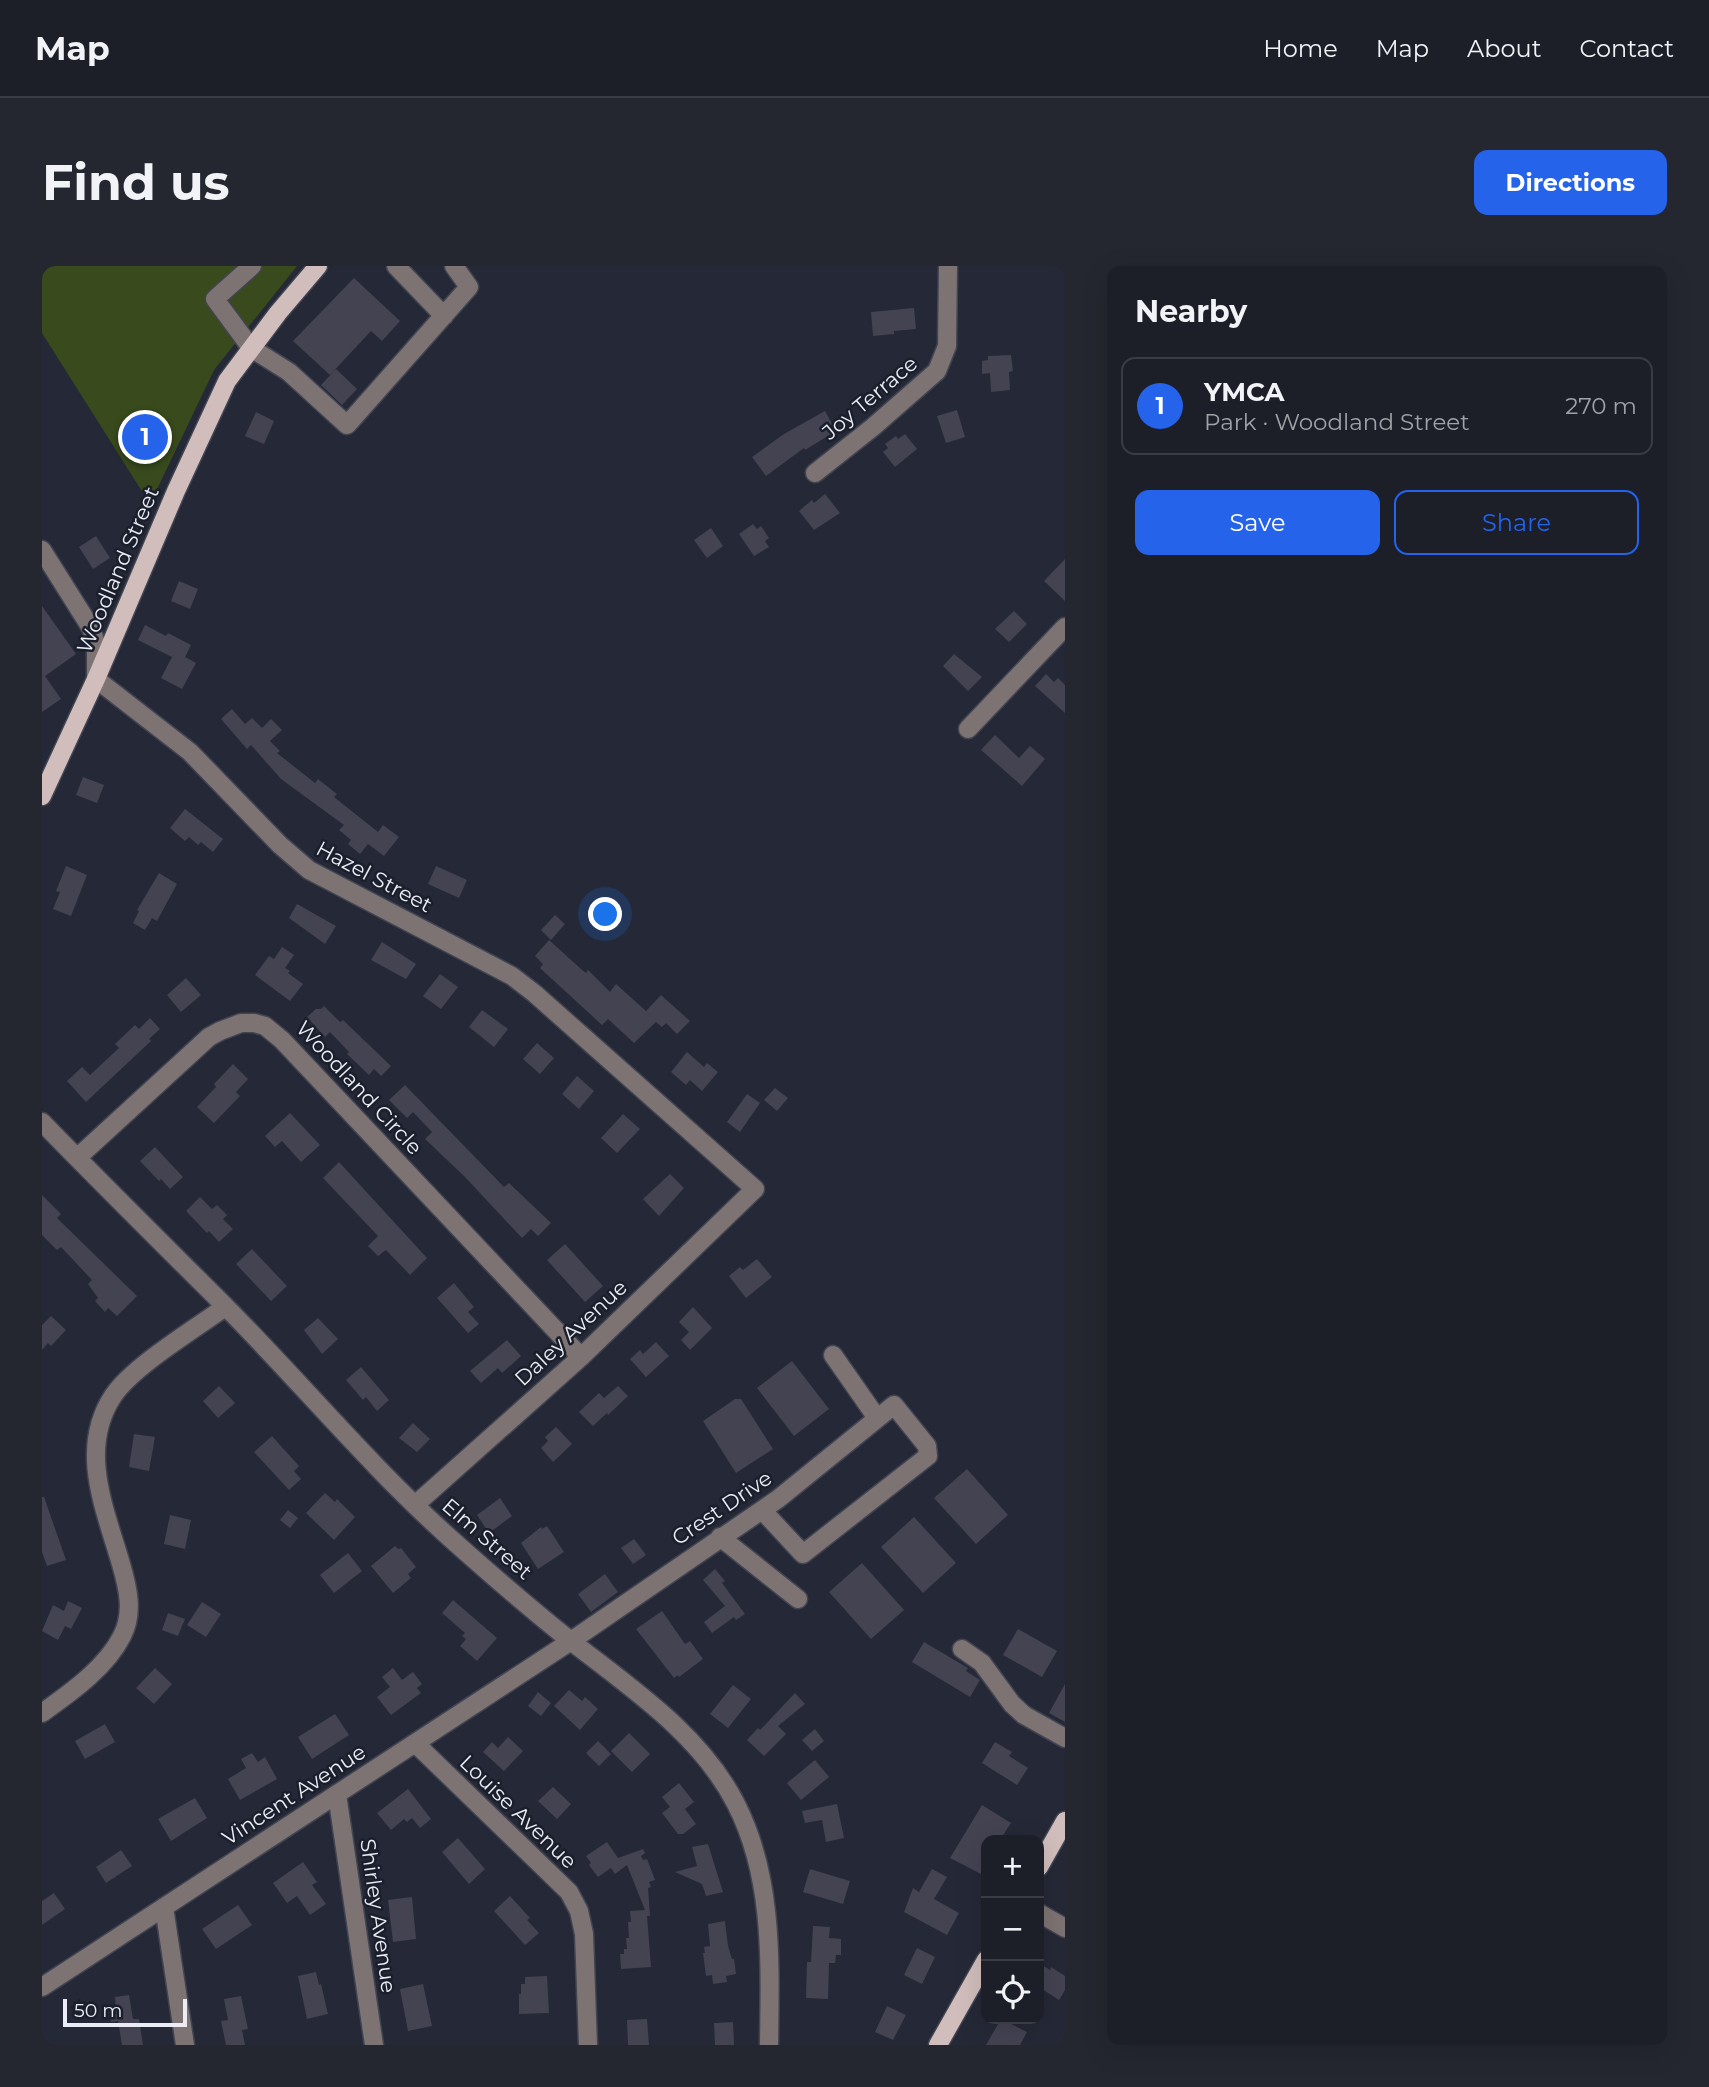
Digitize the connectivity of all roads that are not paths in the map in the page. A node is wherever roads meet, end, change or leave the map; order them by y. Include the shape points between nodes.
1 (252, 266) edge
2 (318, 266) edge
3 (396, 266) edge
4 (454, 266) edge
5 (948, 266) edge
6 (443, 316) junction
7 (251, 348) junction
8 (815, 473) dead end
9 (42, 550) edge
10 (1065, 626) edge
11 (96, 680) junction
12 (968, 729) dead end
13 (42, 796) edge
14 (42, 1122) edge
15 (77, 1158) junction
16 (755, 1189) joint
17 (225, 1307) junction
18 (834, 1355) dead end
19 (581, 1357) junction
20 (877, 1418) junction
21 (415, 1505) junction
22 (762, 1510) junction
23 (720, 1537) junction
24 (798, 1599) dead end
25 (571, 1640) junction
26 (962, 1649) dead end
27 (42, 1713) edge
28 (1065, 1738) edge
29 (415, 1743) junction
30 (337, 1794) junction
31 (1065, 1821) edge
32 (1044, 1858) edge
33 (164, 1907) junction
34 (1044, 1916) edge
35 (1065, 1928) edge
36 (985, 1961) edge
37 (42, 1987) edge
38 (184, 2045) edge
39 (374, 2045) edge
40 (588, 2045) edge
41 (769, 2045) edge
42 (937, 2045) edge

1 - 7 street via 215,299
2 - 7 main road, Woodland Street
3 - 6 street
4 - 6 street via 469,287
5 - 8 street, Joy Terrace via 947,346 937,370
6 - 7 street via 347,425 289,372
7 - 11 main road, Woodland Street via 227,382 176,491
9 - 11 street via 92,628
10 - 12 street
11 - 13 main road, Woodland Street
11 - 16 street, Hazel Street via 190,752 293,858 328,881 512,976
14 - 15 street, Elm Street
15 - 17 street, Elm Street
15 - 19 street, Woodland Circle via 209,1037 241,1023 265,1026
16 - 19 street, Daley Avenue
17 - 21 street, Elm Street
17 - 27 street via 127,1380 105,1409 96,1443 96,1476 128,1589 127,1623 110,1654
18 - 20 street
19 - 21 street, Daley Avenue
20 - 22 street, Crest Drive
20 - 22 street, Crest Drive via 894,1405 927,1446 928,1456 803,1555
21 - 25 street, Elm Street
22 - 23 street, Crest Drive
23 - 24 street
23 - 25 street, Crest Drive
25 - 29 street, Vincent Avenue
25 - 41 street, Elm Street via 677,1726 717,1771 735,1802 748,1829 765,1896
26 - 28 street via 982,1663 1024,1715
29 - 30 street, Vincent Avenue
29 - 40 street, Louise Avenue via 569,1892 584,1934
30 - 33 street, Vincent Avenue
30 - 39 street, Shirley Avenue
31 - 32 main road
33 - 37 street, Vincent Avenue
33 - 38 street
34 - 35 street
36 - 42 main road

